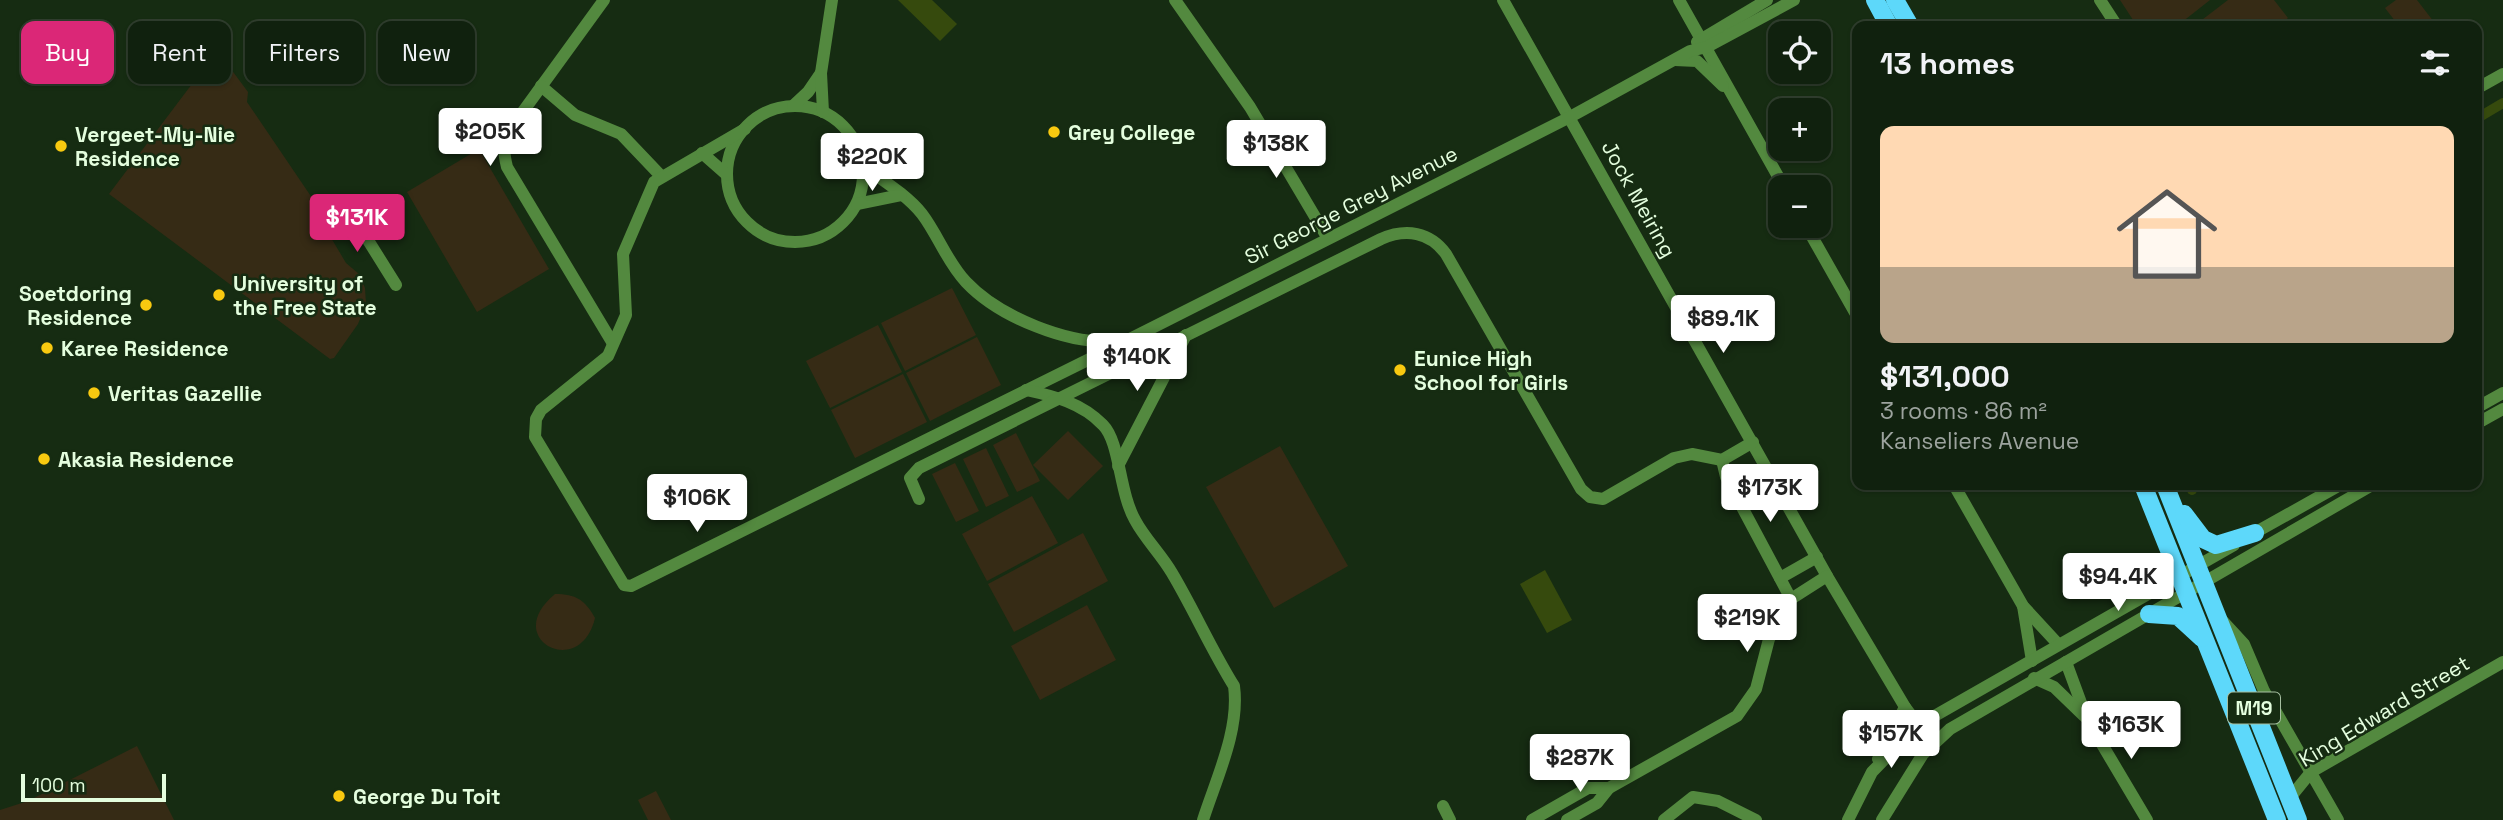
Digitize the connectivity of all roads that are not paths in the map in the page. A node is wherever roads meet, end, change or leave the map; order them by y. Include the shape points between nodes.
1 (604, 0) edge
2 (832, 0) edge
3 (1175, 0) edge
4 (1503, 0) edge
5 (1679, 0) edge
6 (1767, 0) edge
7 (1794, 0) edge
8 (1864, 0) edge
9 (1895, 0) edge
10 (2100, 0) edge
11 (1882, 13) edge
12 (1907, 21) edge
13 (2114, 21) edge
14 (1735, 33) junction
15 (1704, 42) junction
16 (1674, 60) junction
17 (1717, 66) junction
18 (821, 73) junction
19 (2503, 74) edge
20 (541, 86) junction
21 (2482, 86) edge
22 (1737, 102) junction
23 (793, 106) junction
24 (823, 112) junction
25 (1570, 117) junction
26 (745, 129) junction
27 (702, 153) junction
28 (863, 166) junction
29 (660, 175) junction
30 (727, 175) junction
31 (1777, 175) edge
32 (901, 195) junction
33 (857, 204) junction
34 (346, 205) dead end
35 (1327, 237) junction
36 (1813, 238) edge
37 (396, 285) dead end
38 (1852, 307) edge
39 (1186, 335) junction
40 (1128, 341) junction
41 (611, 342) junction
42 (1026, 390) junction
43 (2503, 393) edge
44 (1060, 398) junction
45 (2482, 405) edge
46 (2503, 409) edge
47 (2482, 421) edge
48 (1754, 442) junction
49 (1722, 460) junction
50 (1118, 466) junction
51 (1957, 490) edge
52 (2145, 490) edge
53 (2167, 490) edge
54 (2167, 490) edge
55 (2331, 490) edge
56 (2362, 490) edge
57 (919, 499) dead end
58 (2255, 533) junction
59 (1817, 557) junction
60 (2200, 573) junction
61 (1827, 576) junction
62 (1780, 578) junction
63 (2184, 584) junction
64 (1791, 599) junction
65 (2023, 606) junction
66 (2149, 614) junction
67 (2217, 615) junction
68 (2058, 644) junction
69 (2210, 649) junction
70 (2032, 661) junction
71 (2066, 662) junction
72 (2503, 663) edge
73 (2034, 678) junction
74 (1905, 707) junction
75 (2087, 719) junction
76 (1917, 726) junction
77 (1932, 743) junction
78 (1872, 772) junction
79 (2311, 772) junction
80 (1609, 788) junction
81 (2289, 799) junction
82 (1443, 806) dead end
83 (1203, 820) edge
84 (1450, 820) edge
85 (1532, 820) edge
86 (1567, 820) edge
87 (1664, 820) edge
88 (1756, 820) edge
89 (1848, 820) edge
90 (1882, 820) edge
91 (2147, 820) edge
92 (2277, 820) edge
93 (2298, 820) edge
94 (2338, 820) edge

1 - 20 street
2 - 18 street
3 - 35 street via 1250,107
4 - 25 street, Jock Meiring
5 - 15 street
6 - 15 street, Sir George Grey Avenue
7 - 14 street, Sir George Grey Avenue
8 - 11 highway
9 - 12 highway
10 - 13 street
14 - 15 street, Sir George Grey Avenue
14 - 17 street via 1720,52
15 - 16 street, Sir George Grey Avenue
15 - 17 street
16 - 22 street via 1697,61
16 - 25 street, Sir George Grey Avenue
17 - 22 street
18 - 23 street
18 - 24 street
19 - 21 street
20 - 29 street via 575,115 621,134
20 - 41 street via 510,128 503,154
22 - 31 street
23 - 24 street
23 - 26 street via 766,113
24 - 28 street via 850,133
25 - 35 street, Sir George Grey Avenue
25 - 48 street, Jock Meiring
26 - 27 street
26 - 30 street via 732,150
27 - 29 street
27 - 30 street
28 - 32 street
28 - 33 street
29 - 41 street via 643,202 623,254 626,315
30 - 33 street via 740,214 773,239 801,243 828,234
32 - 33 street
32 - 40 street via 922,214 965,280 995,306 1068,337 1103,343
34 - 37 street
35 - 40 street, Sir George Grey Avenue
36 - 38 street
39 - 44 street
39 - 49 street via 1381,239 1399,232 1415,233 1430,238 1446,254 1581,489 1590,497 1603,499 1674,458 1692,454
39 - 50 street
40 - 42 street, Sir George Grey Avenue
41 - 42 street, Sir George Grey Avenue via 608,356 541,410 534,429 535,438 624,585 631,586
42 - 44 street
43 - 45 street
44 - 50 street via 1090,413 1105,427 1115,444
44 - 57 street via 919,468 911,478
46 - 47 street
48 - 49 street
48 - 59 street, Jock Meiring
49 - 62 street via 1726,477
50 - 83 street via 1136,522 1173,574 1234,686 1231,731
51 - 65 street
52 - 63 highway, M19
53 - 58 highway via 2208,542 2225,544
54 - 60 highway, M19
55 - 58 street
56 - 60 street
58 - 60 street
59 - 61 street, Jock Meiring
59 - 62 street
60 - 63 street
60 - 67 highway, M19
61 - 64 street
61 - 74 street, Jock Meiring
62 - 64 street
63 - 66 street
63 - 68 street
63 - 69 highway, M19
64 - 80 street via 1769,639 1756,689 1737,716
65 - 68 street
65 - 70 street
66 - 69 highway via 2178,617 2194,628
66 - 71 street
67 - 79 street via 2244,644 2264,691
67 - 81 highway, M19
68 - 70 street
69 - 92 highway, M19
70 - 76 street
71 - 73 street
71 - 75 street
72 - 79 street, King Edward Street
73 - 75 street via 2054,687
73 - 77 street
74 - 76 street, Jock Meiring
74 - 78 street
75 - 91 street
76 - 77 street, Jock Meiring
76 - 78 street
77 - 90 street
78 - 89 street
79 - 81 street, King Edward Street
79 - 94 street
80 - 85 street via 1588,788
80 - 86 street via 1597,803
81 - 93 highway, M19
82 - 84 street
87 - 88 street via 1693,797 1718,801

